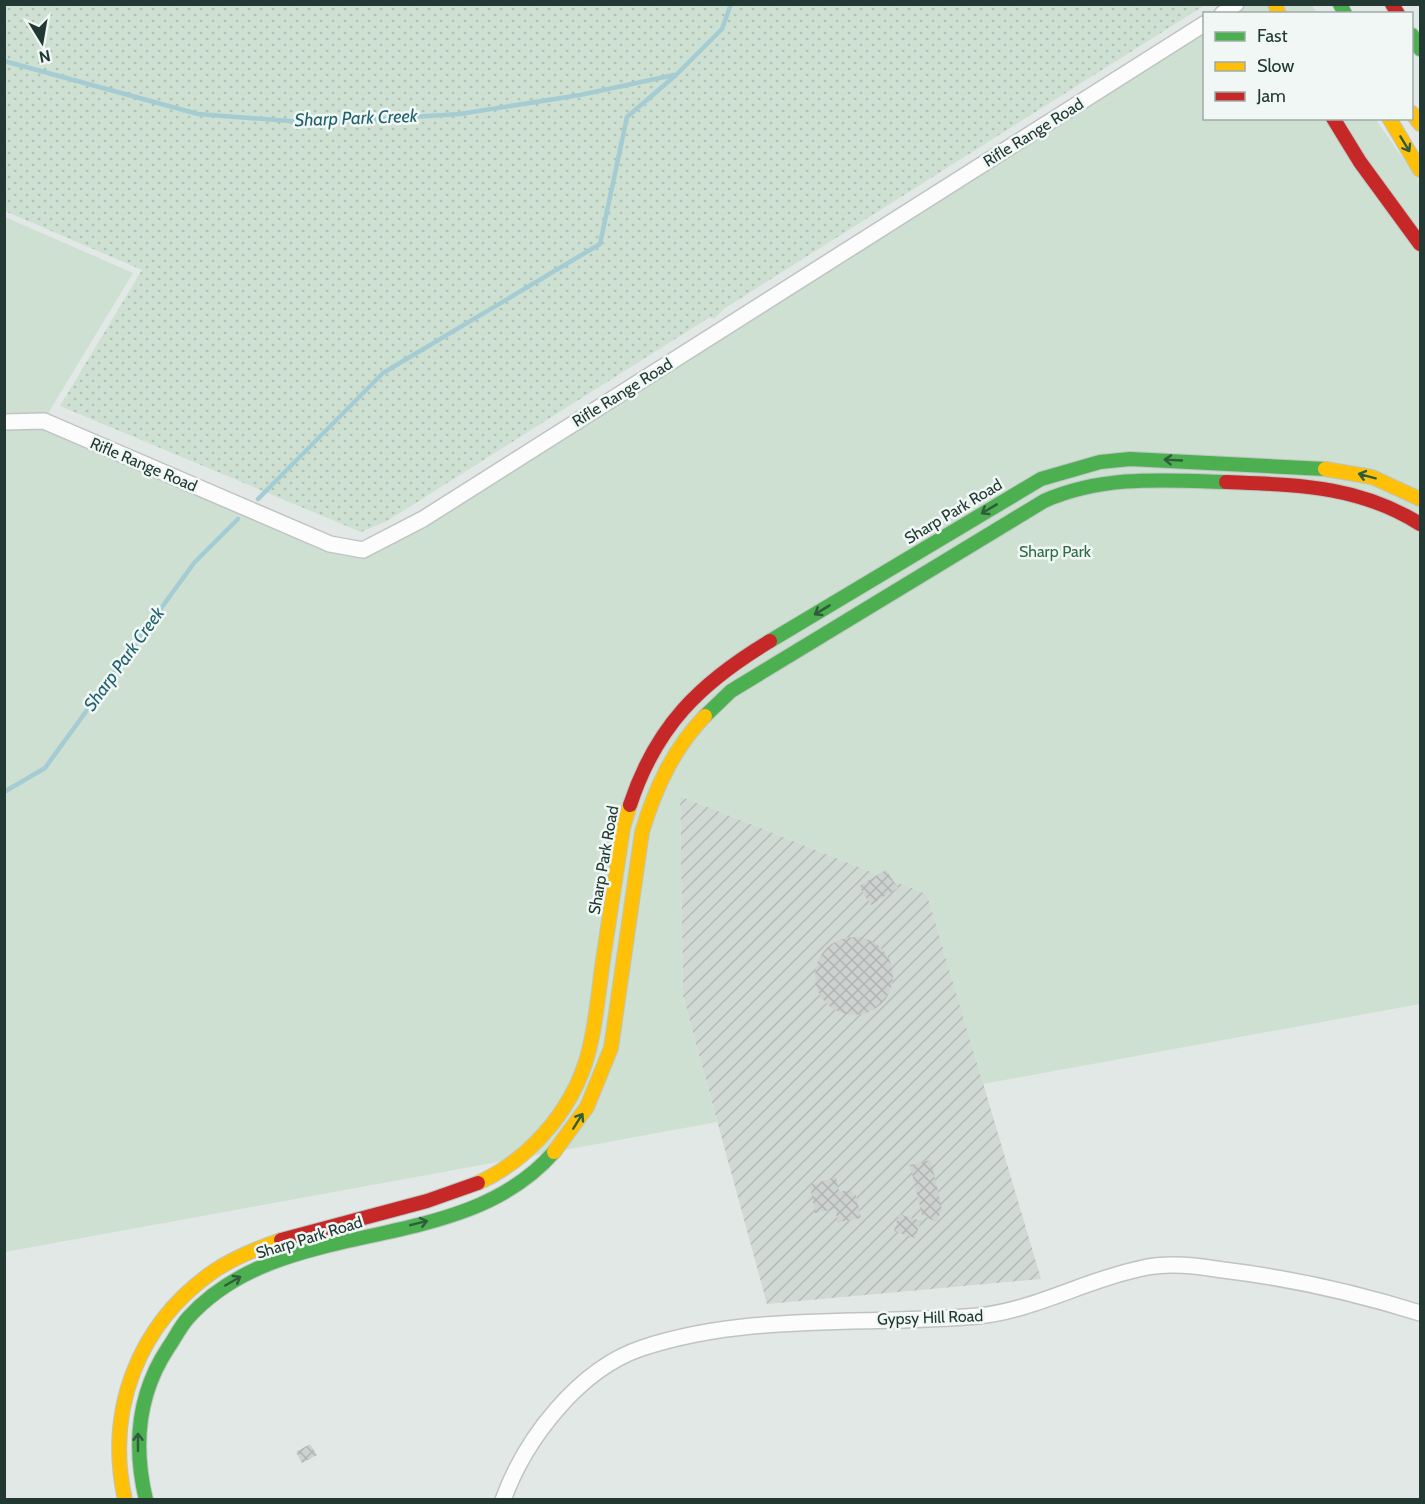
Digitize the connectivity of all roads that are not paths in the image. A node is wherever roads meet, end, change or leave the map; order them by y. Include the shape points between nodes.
1 (1203, 25) edge
2 (1334, 120) edge
3 (1390, 120) edge
4 (1420, 170) edge
5 (1420, 244) edge
6 (4, 422) edge
7 (1420, 499) edge
8 (1420, 524) edge
9 (1420, 1313) edge
10 (125, 1500) edge
11 (146, 1500) edge
12 (503, 1500) edge

1 - 6 street, Rifle Range Road via 423,519 363,550 330,544 44,421
2 - 5 main road
3 -> 4 main road
7 -> 10 main road, Sharp Park Road via 1371,477 1309,466 1130,459 1068,470 1014,493 719,675 682,710 656,743 634,791 622,828 591,1043 584,1069 559,1115 526,1153 481,1181 430,1200 266,1243 230,1260 190,1287 147,1338 123,1397 118,1461
11 -> 8 main road, Sharp Park Road via 138,1459 143,1401 165,1348 204,1302 225,1286 273,1262 435,1219 490,1199 539,1168 576,1127 602,1076 610,1048 649,807 673,754 711,708 731,691 1024,511 1074,489 1131,479 1307,486 1365,496
9 - 12 street, Gypsy Hill Road via 1320,1286 1189,1265 1146,1267 1109,1276 1017,1309 990,1314 769,1323 692,1335 640,1348 575,1390 527,1448

